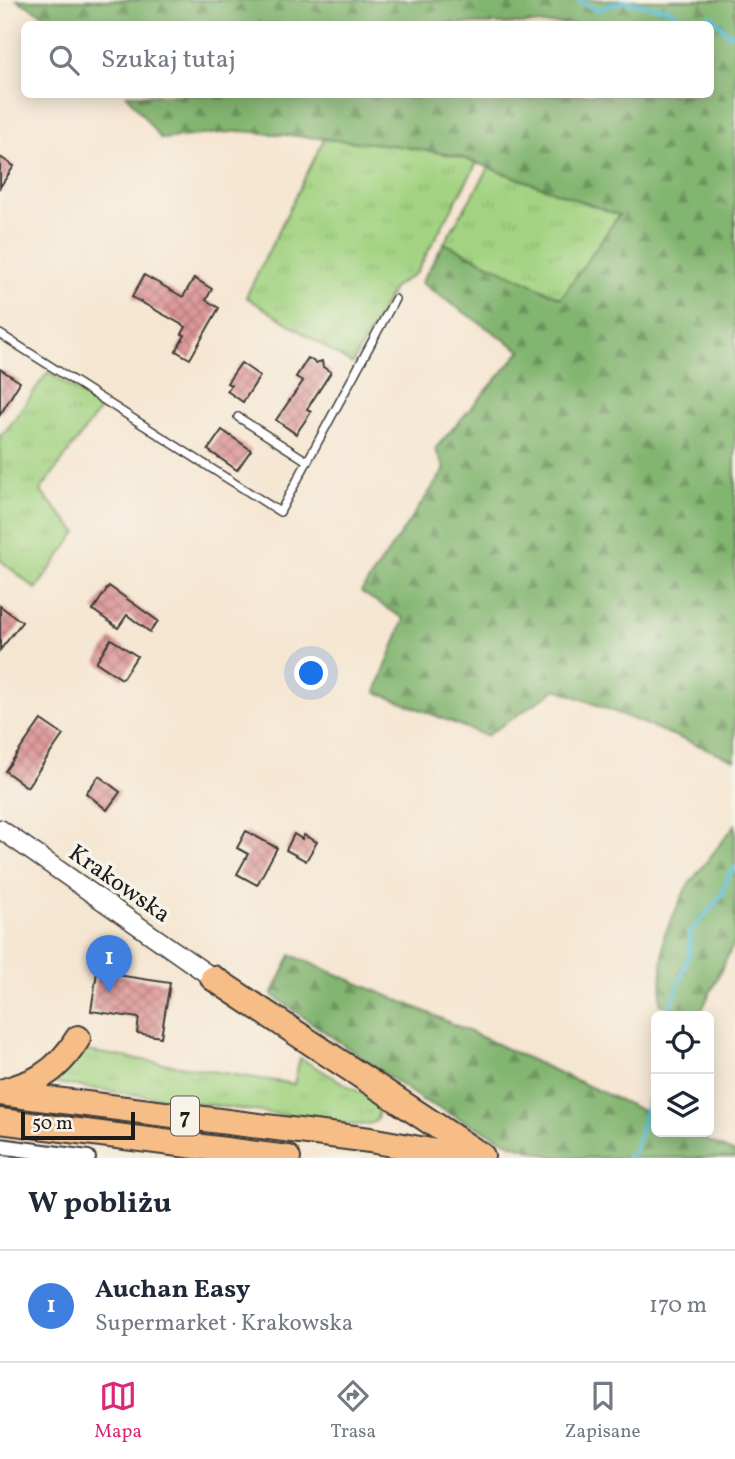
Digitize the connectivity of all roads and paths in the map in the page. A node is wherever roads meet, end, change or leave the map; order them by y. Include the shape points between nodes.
1 (395, 299) dead end
2 (0, 334) edge
3 (238, 417) dead end
4 (307, 461) junction
5 (0, 829) edge
6 (212, 978) joint
7 (78, 1038) dead end
8 (0, 1093) edge
9 (388, 1094) junction
10 (0, 1121) edge
11 (370, 1140) junction
12 (0, 1146) edge
13 (88, 1158) edge
14 (288, 1158) edge
15 (470, 1158) edge
16 (486, 1158) edge

1 - 4 lane
2 - 4 lane via 279,512
3 - 4 lane
5 - 6 street, Krakowska
6 - 9 highway
7 - 8 highway via 41,1077
8 - 11 highway, 7
9 - 11 highway via 394,1116
9 - 16 highway
10 - 14 highway, 7
11 - 15 highway, 7
12 - 13 street

